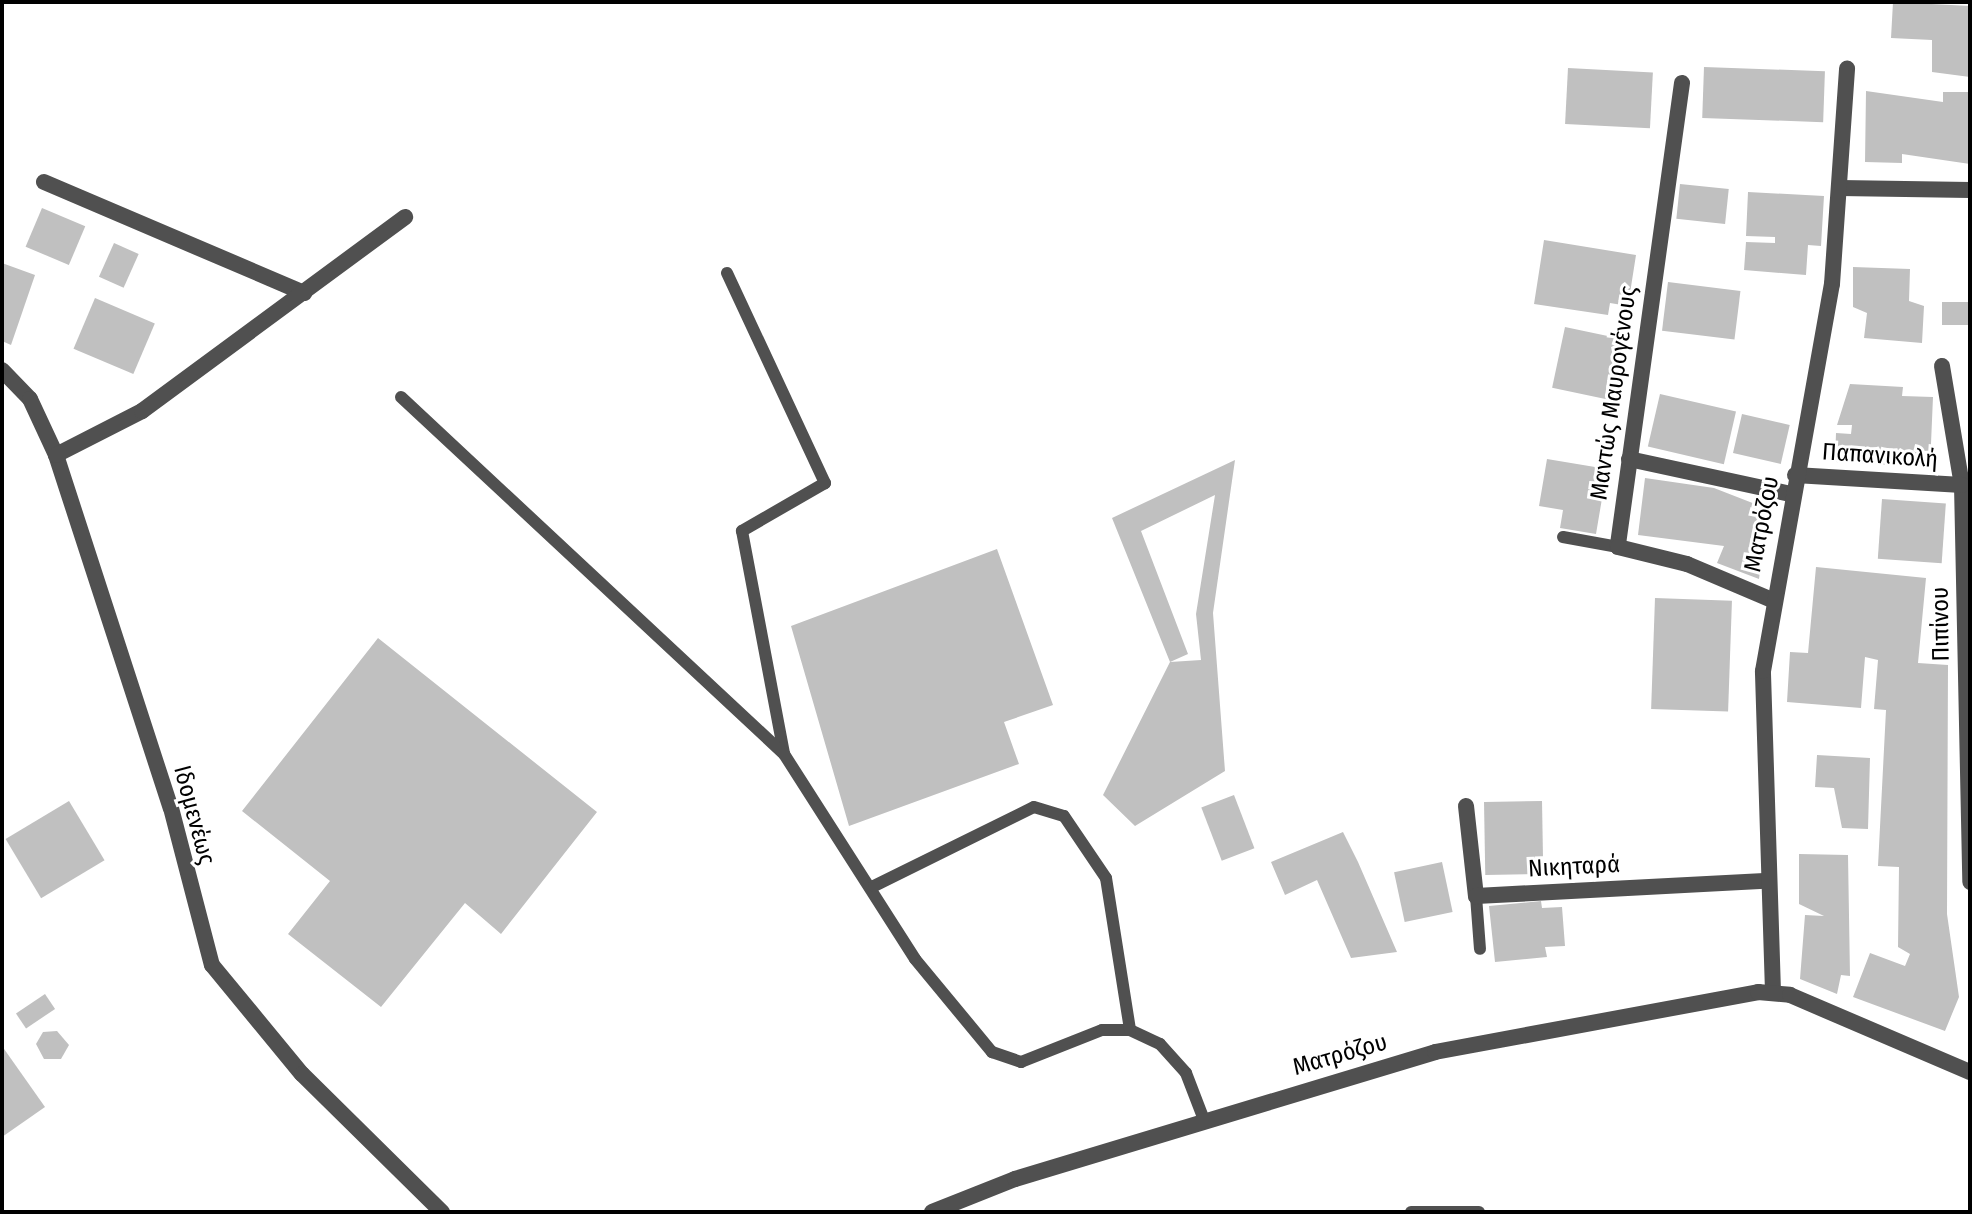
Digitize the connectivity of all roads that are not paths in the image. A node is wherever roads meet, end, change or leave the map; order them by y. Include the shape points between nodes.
1 (1847, 69) dead end
2 (1682, 83) dead end
3 (44, 182) dead end
4 (1840, 188) junction
5 (1970, 190) edge
6 (405, 217) dead end
7 (727, 273) dead end
8 (304, 293) junction
9 (1942, 366) dead end
10 (2, 370) edge
11 (401, 397) dead end
12 (56, 455) junction
13 (1629, 459) junction
14 (1795, 475) junction
15 (1962, 485) junction
16 (1791, 494) junction
17 (1563, 537) dead end
18 (1618, 547) junction
19 (1772, 600) junction
20 (784, 754) junction
21 (1466, 806) dead end
22 (1765, 881) junction
23 (1970, 882) edge
24 (874, 886) junction
25 (1476, 896) junction
26 (1480, 949) dead end
27 (1773, 992) junction
28 (1130, 1030) junction
29 (1970, 1072) edge
30 (1204, 1120) junction
31 (442, 1212) edge
32 (932, 1212) edge
33 (1414, 1212) edge
34 (1479, 1212) edge

1 - 4 street, Ματρόζου
2 - 13 street, Μαντώς Μαυρογένους
3 - 8 street
4 - 5 street
4 - 14 street, Ματρόζου via 1819,379
6 - 8 street
7 - 20 lane via 825,483 742,531
8 - 12 street via 130,418
9 - 15 street, Πιπίνου
10 - 12 street, Ιδομενέως via 25,391
11 - 20 lane via 618,592
12 - 31 street, Ιδομενέως via 171,808 212,965 302,1074
13 - 16 street
13 - 18 street, Μαντώς Μαυρογένους
14 - 15 street, Παπανικολή
14 - 16 street, Ματρόζου
15 - 23 street, Πιπίνου
16 - 19 street, Ματρόζου
17 - 18 lane
18 - 19 street via 1687,564
19 - 22 street, Ματρόζου via 1763,684
20 - 24 lane
21 - 25 street
22 - 25 street, Νικηταρά
22 - 27 street, Ματρόζου
24 - 28 lane via 915,959 1007,1060 1037,1057 1102,1030
24 - 28 lane via 1034,807 1064,816 1106,878
25 - 26 lane
27 - 29 street
27 - 30 street, Ματρόζου via 1447,1049
28 - 30 lane via 1160,1044 1186,1073
30 - 32 street, Ματρόζου
33 - 34 lane

